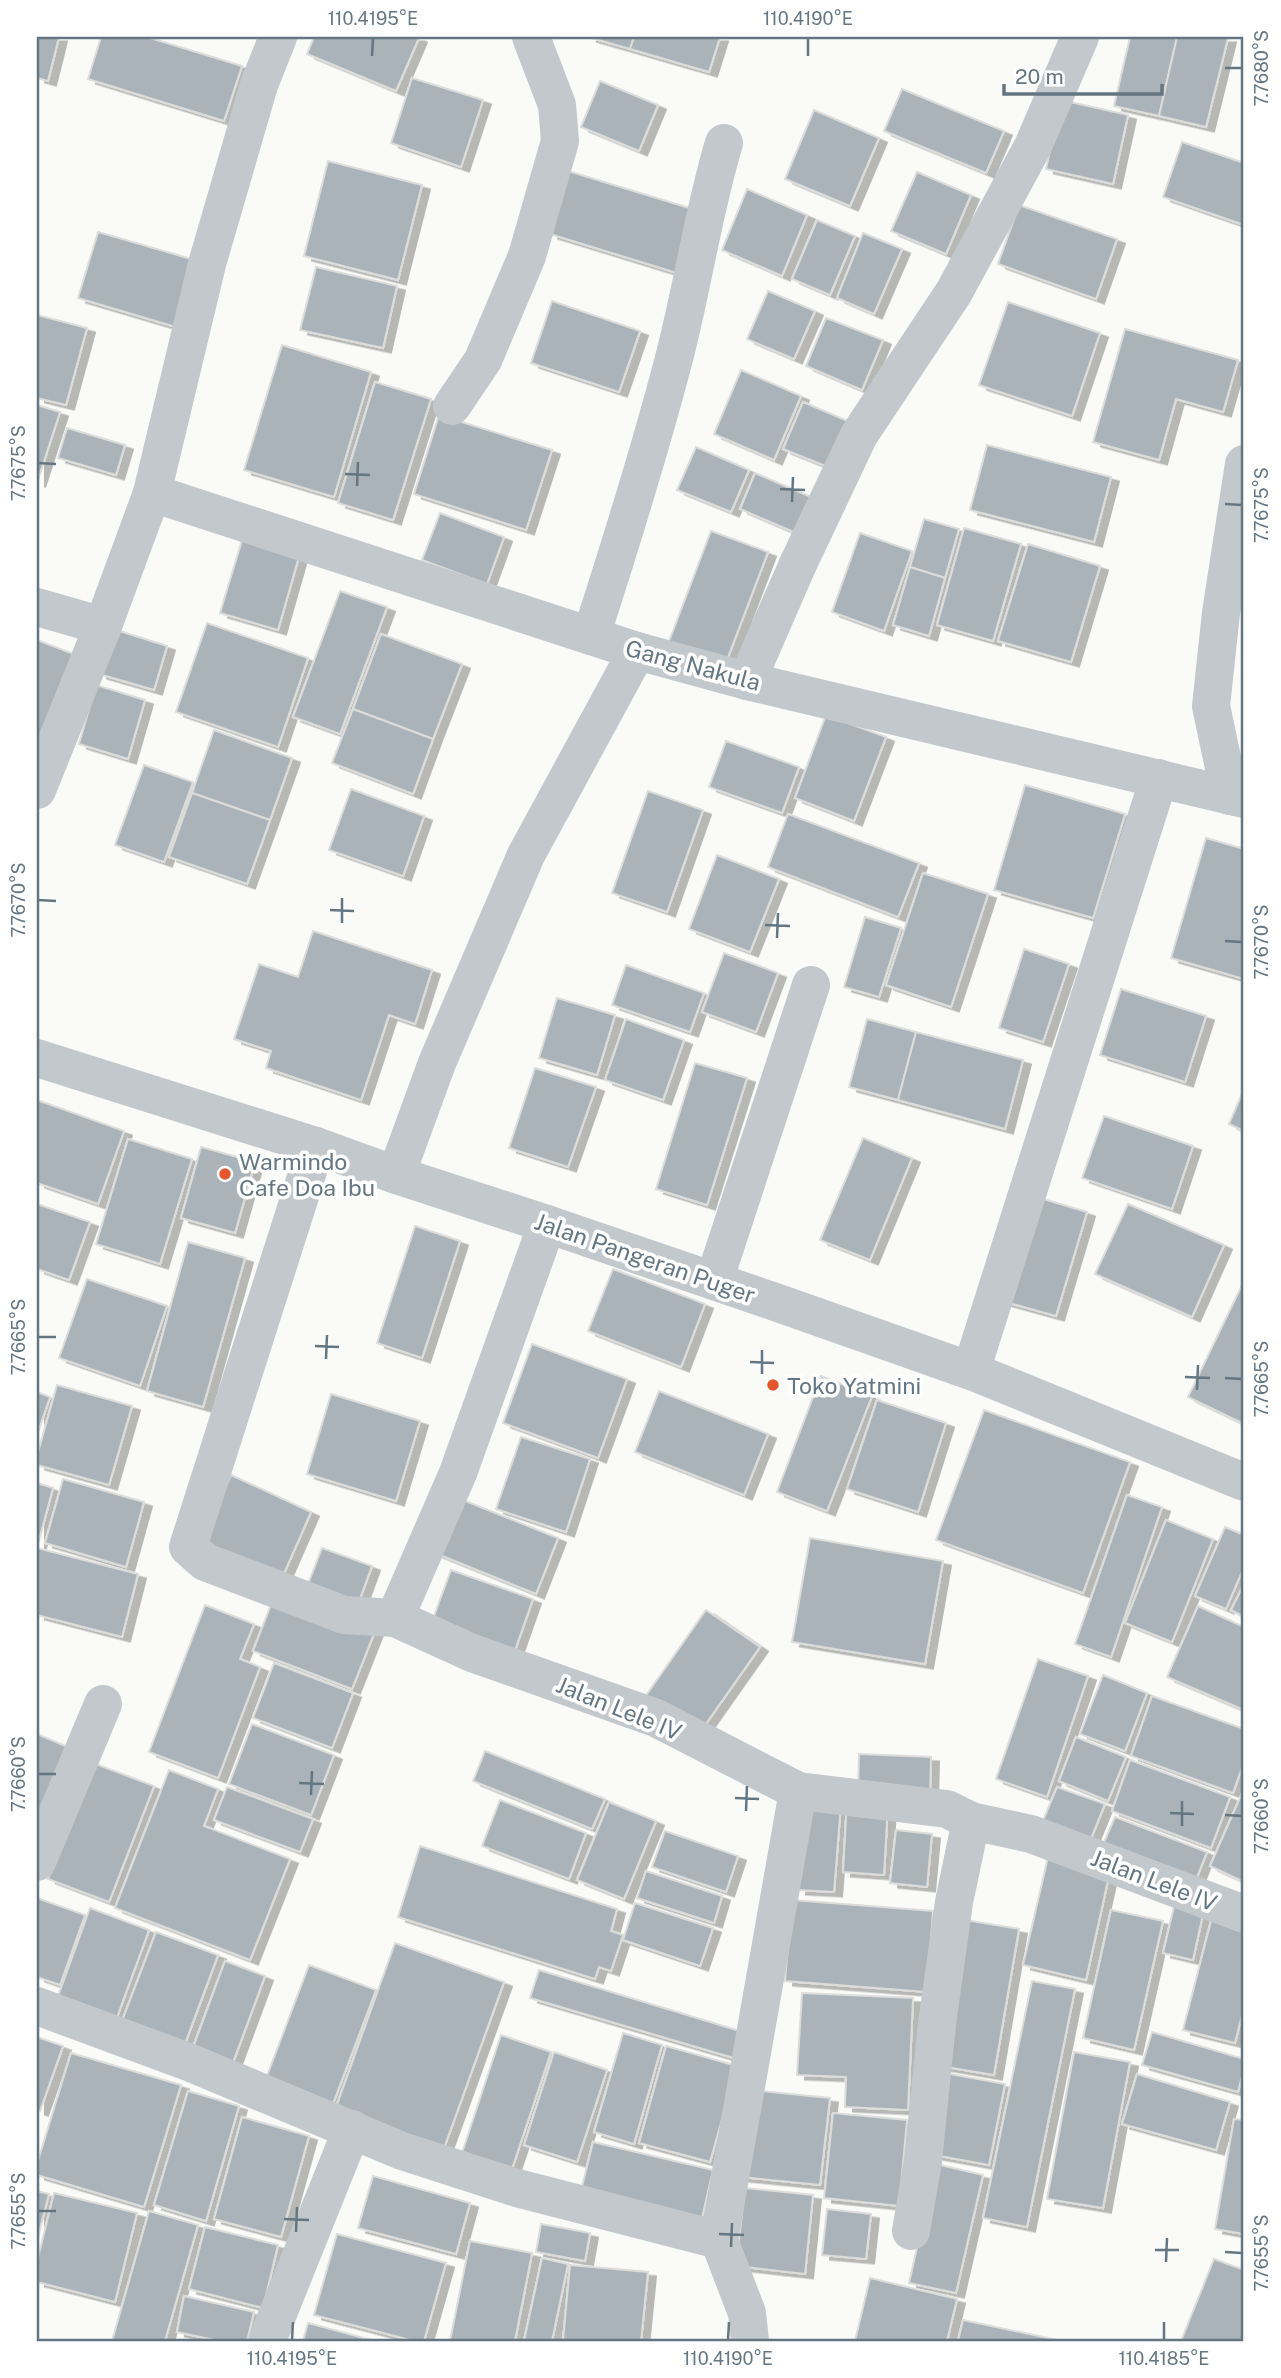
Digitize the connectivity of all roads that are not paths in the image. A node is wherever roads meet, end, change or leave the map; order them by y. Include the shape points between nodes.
1 (278, 37) edge
2 (531, 37) edge
3 (1080, 37) edge
4 (724, 143) dead end
5 (452, 406) dead end
6 (1244, 464) edge
7 (152, 493) junction
8 (37, 607) edge
9 (103, 626) junction
10 (591, 636) junction
11 (637, 651) junction
12 (747, 681) junction
13 (1159, 778) junction
14 (37, 790) edge
15 (1237, 797) edge
16 (811, 985) dead end
17 (37, 1058) edge
18 (316, 1146) junction
19 (396, 1175) junction
20 (547, 1224) junction
21 (714, 1281) junction
22 (971, 1371) junction
23 (1244, 1482) edge
24 (395, 1618) junction
25 (103, 1704) dead end
26 (798, 1791) junction
27 (971, 1821) junction
28 (37, 1862) edge
29 (1244, 1914) edge
30 (37, 2006) edge
31 (352, 2129) junction
32 (911, 2231) dead end
33 (719, 2240) junction
34 (267, 2341) edge
35 (750, 2341) edge

1 - 7 street via 259,85 207,264
2 - 5 street via 557,105 560,141 527,256 483,360
3 - 12 street via 1033,146 954,292 859,435
4 - 10 street via 672,365
6 - 15 street via 1220,613 1211,706
7 - 9 street
7 - 10 street, Gang Nakula
8 - 9 street
9 - 14 street
10 - 11 street, Gang Nakula
11 - 12 street, Gang Nakula
11 - 19 street via 526,855 437,1063
12 - 13 street, Gang Nakula
13 - 15 street, Gang Nakula
13 - 22 street
16 - 21 street
17 - 18 street, Jalan Pangeran Puger
18 - 19 street, Jalan Pangeran Puger
18 - 24 street via 188,1546 205,1562 344,1615
19 - 20 street, Jalan Pangeran Puger
20 - 21 street, Jalan Pangeran Puger
20 - 24 street via 457,1473
21 - 22 street, Jalan Pangeran Puger
22 - 23 street, Jalan Pangeran Puger
24 - 26 street, Jalan Lele IV via 472,1653 656,1718
25 - 28 street
26 - 27 street, Jalan Lele IV via 947,1809
26 - 33 street
27 - 29 street, Jalan Lele IV via 1031,1834
27 - 32 street via 954,1902
30 - 31 street
31 - 33 street via 402,2151 517,2188
31 - 34 street
33 - 35 street via 747,2313

